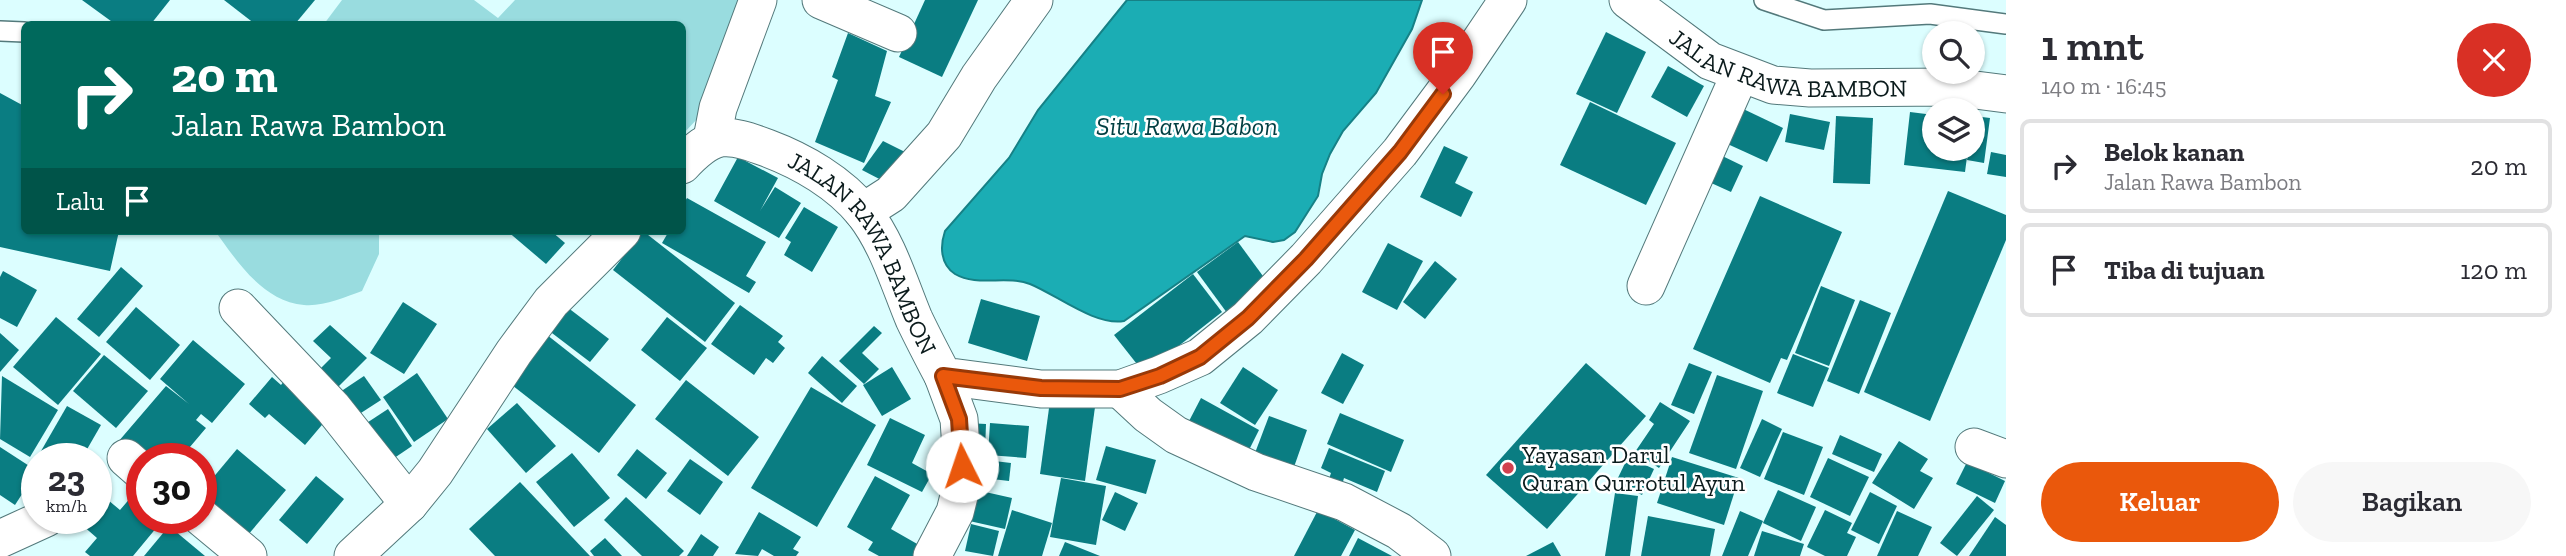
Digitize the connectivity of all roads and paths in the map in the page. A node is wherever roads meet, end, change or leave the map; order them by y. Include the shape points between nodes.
1 (758, 0) edge
2 (821, 0) edge
3 (1034, 0) edge
4 (1508, 0) edge
5 (1628, 0) edge
6 (1764, 0) edge
7 (2006, 24) edge
8 (0, 31) edge
9 (21, 32) edge
10 (898, 33) dead end
11 (1740, 74) junction
12 (2006, 94) edge
13 (712, 139) junction
14 (686, 161) edge
15 (863, 212) junction
16 (618, 235) edge
17 (1646, 286) dead end
18 (238, 308) dead end
19 (943, 376) junction
20 (1120, 389) junction
21 (409, 503) junction
22 (21, 529) edge
23 (217, 530) edge
24 (0, 539) edge
25 (248, 556) edge
26 (352, 556) edge
27 (932, 556) edge
28 (1432, 556) edge

1 - 13 street via 718,108
2 - 10 street
3 - 15 street via 944,135 891,194
4 - 20 street, JALAN RAWA BAMBON via 1400,152 1248,318 1200,357
5 - 11 street, JALAN RAWA BAMBON via 1710,61
6 - 7 lane via 1824,20 1930,14
8 - 9 lane
11 - 12 street, JALAN RAWA BAMBON via 1773,85 1810,88 1952,87
11 - 17 street
13 - 14 street
13 - 15 street, JALAN RAWA BAMBON via 741,141 794,158
15 - 19 street, JALAN RAWA BAMBON
16 - 21 street via 551,302
18 - 21 street via 333,408
19 - 20 street, JALAN RAWA BAMBON via 1041,388
19 - 27 street via 959,419 963,480 955,512
20 - 28 street via 1176,435 1256,472 1344,502 1399,531
21 - 26 street
22 - 24 street
23 - 25 street

